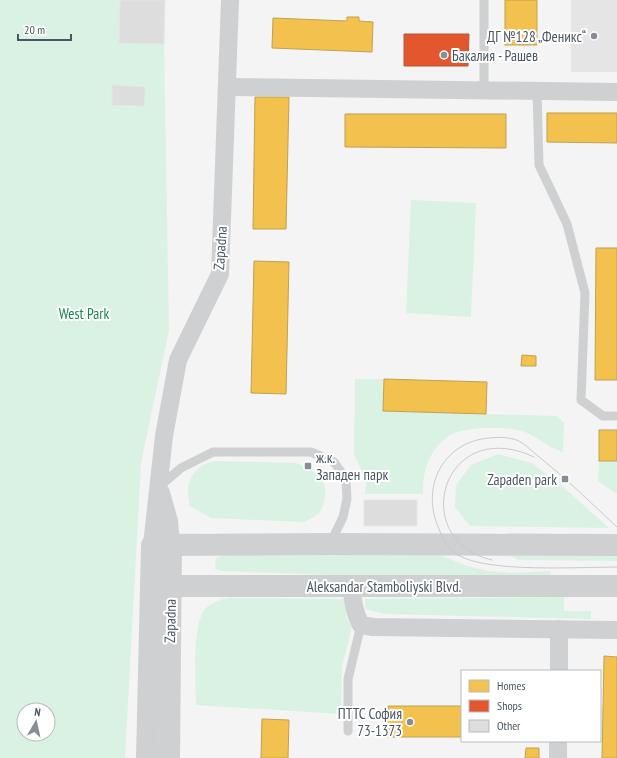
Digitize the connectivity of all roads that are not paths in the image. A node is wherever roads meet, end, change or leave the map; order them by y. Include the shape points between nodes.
1 (230, 0) edge
2 (484, 0) edge
3 (227, 87) junction
4 (484, 90) junction
5 (538, 90) junction
6 (617, 92) edge
7 (617, 416) edge
8 (160, 486) junction
9 (330, 544) junction
10 (162, 545) junction
11 (617, 545) edge
12 (161, 586) junction
13 (352, 586) junction
14 (617, 586) edge
15 (361, 625) junction
16 (559, 629) junction
17 (617, 630) edge
18 (559, 670) edge
19 (348, 731) dead end
20 (558, 742) edge
21 (147, 758) edge
22 (169, 758) edge
23 (558, 758) edge

1 - 3 street, Zapadna
2 - 4 lane
3 - 4 street
3 - 8 street, Zapadna via 220,274 178,360 164,436
4 - 5 street
5 - 6 street
5 - 7 lane via 539,165 567,224 585,293 581,400 602,416
8 - 9 lane via 181,468 213,452 311,452 334,462 346,479 347,499 343,517
8 - 10 street, Zapadna via 169,521
9 - 10 street
9 - 11 street
10 - 12 street, Zapadna
12 - 13 street, Aleksandar Stamboliyski Blvd.
12 - 21 street, Zapadna
12 - 22 street, Zapadna
13 - 14 street, Aleksandar Stamboliyski Blvd.
13 - 15 street via 354,608
15 - 16 street
15 - 19 lane via 348,679
16 - 17 street
16 - 18 street
20 - 23 street

